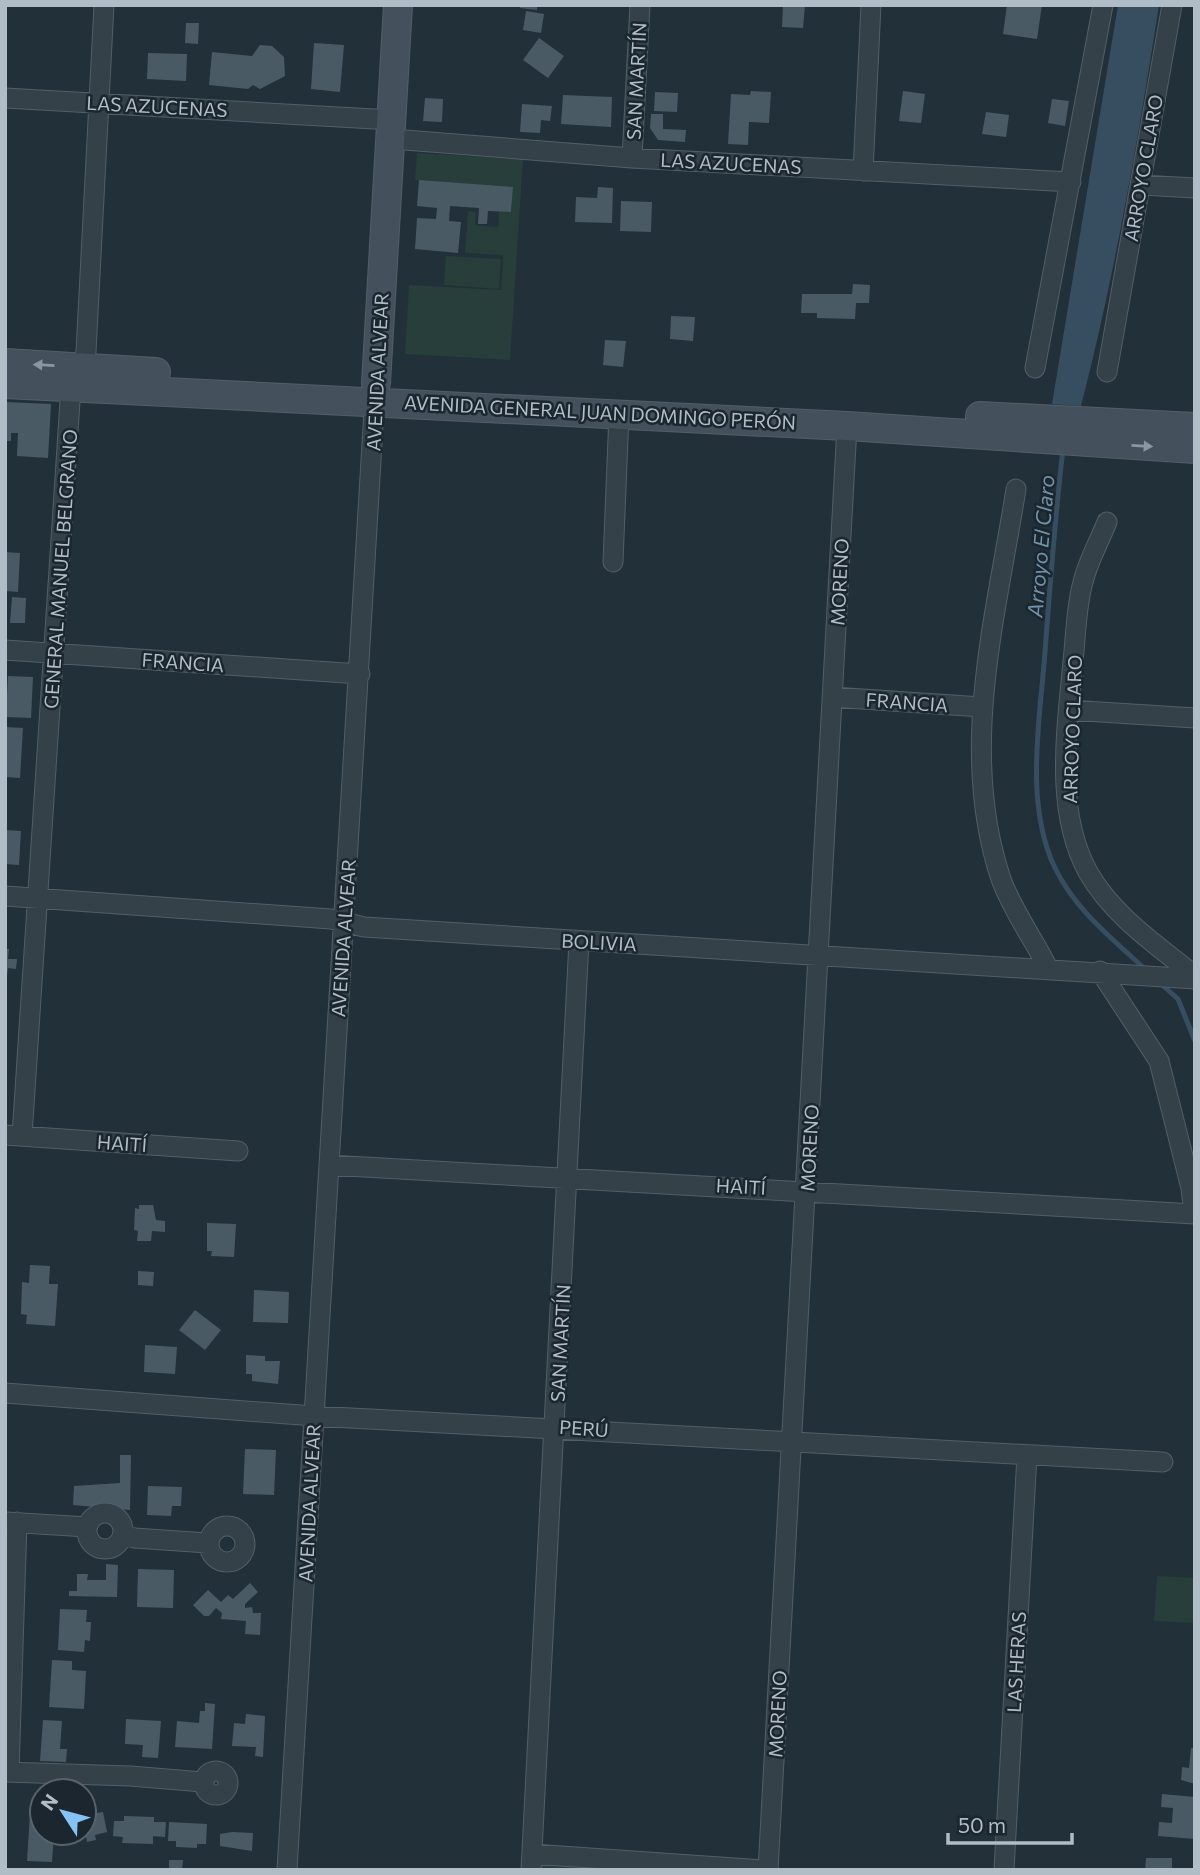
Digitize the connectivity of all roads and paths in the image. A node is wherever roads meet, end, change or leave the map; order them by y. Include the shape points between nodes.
1 (104, 5) edge
2 (398, 5) edge
3 (640, 5) edge
4 (871, 5) edge
5 (1103, 5) edge
6 (1172, 5) edge
7 (5, 98) edge
8 (97, 103) junction
9 (392, 130) junction
10 (632, 158) junction
11 (863, 170) junction
12 (1071, 181) junction
13 (1141, 185) junction
14 (1195, 188) edge
15 (5, 363) edge
16 (1035, 368) dead end
17 (1107, 372) dead end
18 (79, 378) junction
19 (5, 384) edge
20 (375, 392) junction
21 (619, 414) junction
22 (847, 426) junction
23 (1195, 427) edge
24 (1032, 428) junction
25 (1090, 432) junction
26 (1195, 449) edge
27 (1016, 489) dead end
28 (1107, 522) dead end
29 (613, 562) dead end
30 (5, 650) edge
31 (55, 654) junction
32 (360, 674) junction
33 (832, 696) junction
34 (982, 707) junction
35 (1069, 710) junction
36 (1195, 718) edge
37 (5, 896) edge
38 (38, 897) junction
39 (343, 922) junction
40 (579, 941) junction
41 (820, 954) junction
42 (1048, 968) junction
43 (1109, 972) junction
44 (1191, 978) edge
45 (14, 1135) edge
46 (238, 1151) dead end
47 (329, 1165) junction
48 (568, 1177) junction
49 (807, 1190) junction
50 (1194, 1214) edge
51 (5, 1393) edge
52 (314, 1416) junction
53 (555, 1426) junction
54 (791, 1441) junction
55 (1027, 1455) junction
56 (1163, 1462) dead end
57 (11, 1522) edge
58 (208, 1543) dead end
59 (7, 1772) edge
60 (203, 1782) dead end
61 (531, 1862) edge
62 (287, 1870) edge
63 (766, 1870) edge
64 (1004, 1870) edge

1 - 8 street, GENERAL MANUEL BELGRANO
2 - 9 main road, AVENIDA ALVEAR
3 - 10 street, SAN MARTÍN
4 - 11 street
5 - 12 street
6 - 13 street, ARROYO CLARO
7 - 8 street, LAS AZUCENAS
8 - 9 street, LAS AZUCENAS
8 - 18 street, GENERAL MANUEL BELGRANO
9 - 10 street, LAS AZUCENAS
9 - 20 main road, AVENIDA ALVEAR
10 - 11 street, LAS AZUCENAS
11 - 12 street, LAS AZUCENAS
12 - 16 street
13 - 14 street
13 - 17 street, ARROYO CLARO
18 -> 15 main road, AVENIDA GENERAL JUAN DOMINGO PERÓN
18 - 19 main road, AVENIDA GENERAL JUAN DOMINGO PERÓN
18 - 20 main road, AVENIDA GENERAL JUAN DOMINGO PERÓN
18 - 31 street, GENERAL MANUEL BELGRANO via 71,401
20 - 21 main road, AVENIDA GENERAL JUAN DOMINGO PERÓN
20 - 24 main road, AVENIDA GENERAL JUAN DOMINGO PERÓN
20 - 32 street, AVENIDA ALVEAR
21 - 22 main road, AVENIDA GENERAL JUAN DOMINGO PERÓN
21 - 29 street
22 - 24 main road, AVENIDA GENERAL JUAN DOMINGO PERÓN
22 - 33 street, MORENO
23 - 25 main road, AVENIDA GENERAL JUAN DOMINGO PERÓN
24 - 25 main road, AVENIDA GENERAL JUAN DOMINGO PERÓN
25 -> 26 main road, AVENIDA GENERAL JUAN DOMINGO PERÓN
27 - 34 street
28 - 35 street, ARROYO CLARO via 1083,581
30 - 31 street, FRANCIA
31 - 32 street, FRANCIA
31 - 38 street, GENERAL MANUEL BELGRANO
32 - 39 street, AVENIDA ALVEAR
33 - 34 street, FRANCIA
33 - 41 street, MORENO
34 - 42 street via 981,771 1001,878
35 - 36 street
35 - 44 street, ARROYO CLARO via 1069,813 1088,871 1104,897
37 - 38 street, BOLIVIA
38 - 39 street, BOLIVIA
38 - 45 street, GENERAL MANUEL BELGRANO
39 - 40 street, BOLIVIA
39 - 47 street, AVENIDA ALVEAR
40 - 41 street, BOLIVIA
40 - 48 street, SAN MARTÍN
41 - 42 street, BOLIVIA
41 - 49 street, MORENO
42 - 43 street, BOLIVIA
43 - 44 street, BOLIVIA
43 - 50 street via 1159,1061
45 - 46 street, HAITÍ
47 - 48 street, HAITÍ
47 - 52 street, AVENIDA ALVEAR
48 - 49 street, HAITÍ
48 - 53 street, SAN MARTÍN
49 - 50 street, HAITÍ
49 - 54 street, MORENO
51 - 52 street, PERÚ
52 - 53 street, PERÚ
52 - 62 street, AVENIDA ALVEAR
53 - 54 street, PERÚ
53 - 61 street, SAN MARTÍN
54 - 55 street, PERÚ
54 - 63 street, MORENO
55 - 56 street, PERÚ
55 - 64 street, LAS HERAS
57 - 58 street via 86,1527 92,1517 108,1512 121,1523 123,1534 134,1538
57 - 59 street
59 - 60 street
61 - 63 street

